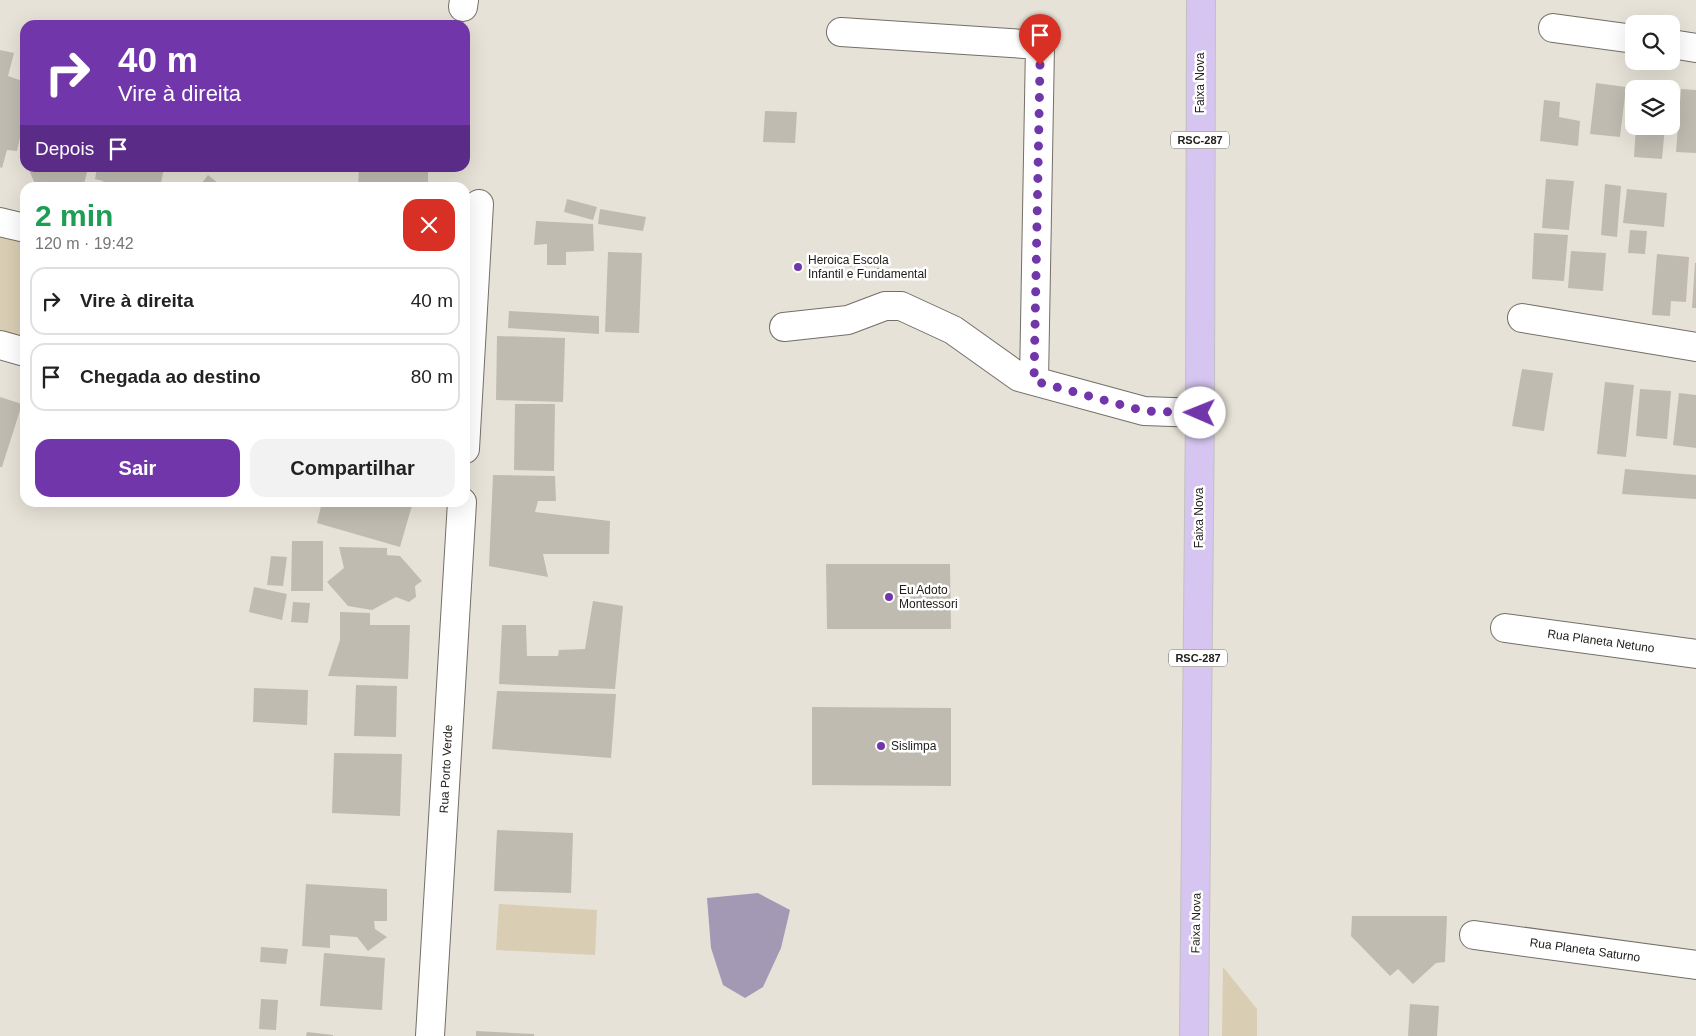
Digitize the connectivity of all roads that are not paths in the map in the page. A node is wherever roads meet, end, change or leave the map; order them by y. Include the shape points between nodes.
1 (1201, 0) edge
2 (1553, 28) dead end
3 (841, 32) dead end
4 (1625, 38) edge
5 (1680, 45) edge
6 (1696, 48) edge
7 (479, 204) dead end
8 (0, 222) edge
9 (20, 227) edge
10 (1522, 318) dead end
11 (784, 327) dead end
12 (470, 344) edge
13 (0, 345) edge
14 (1696, 348) edge
15 (20, 351) edge
16 (1034, 381) junction
17 (1200, 413) junction
18 (462, 507) edge
19 (1505, 628) dead end
20 (1696, 654) edge
21 (1474, 934) dead end
22 (1696, 965) edge
23 (430, 1036) edge
24 (1194, 1036) edge

1 - 17 highway, Faixa Nova / RSC-287
2 - 4 street
3 - 16 street via 1040,45
5 - 6 street
7 - 12 street
8 - 9 street
10 - 14 street
11 - 16 street via 848,320 885,306 901,306 953,330 1019,377
13 - 15 street
16 - 17 street via 1144,411
17 - 24 highway, Faixa Nova / RSC-287
18 - 23 street, Rua Porto Verde
19 - 20 street, Rua Planeta Netuno
21 - 22 street, Rua Planeta Saturno

